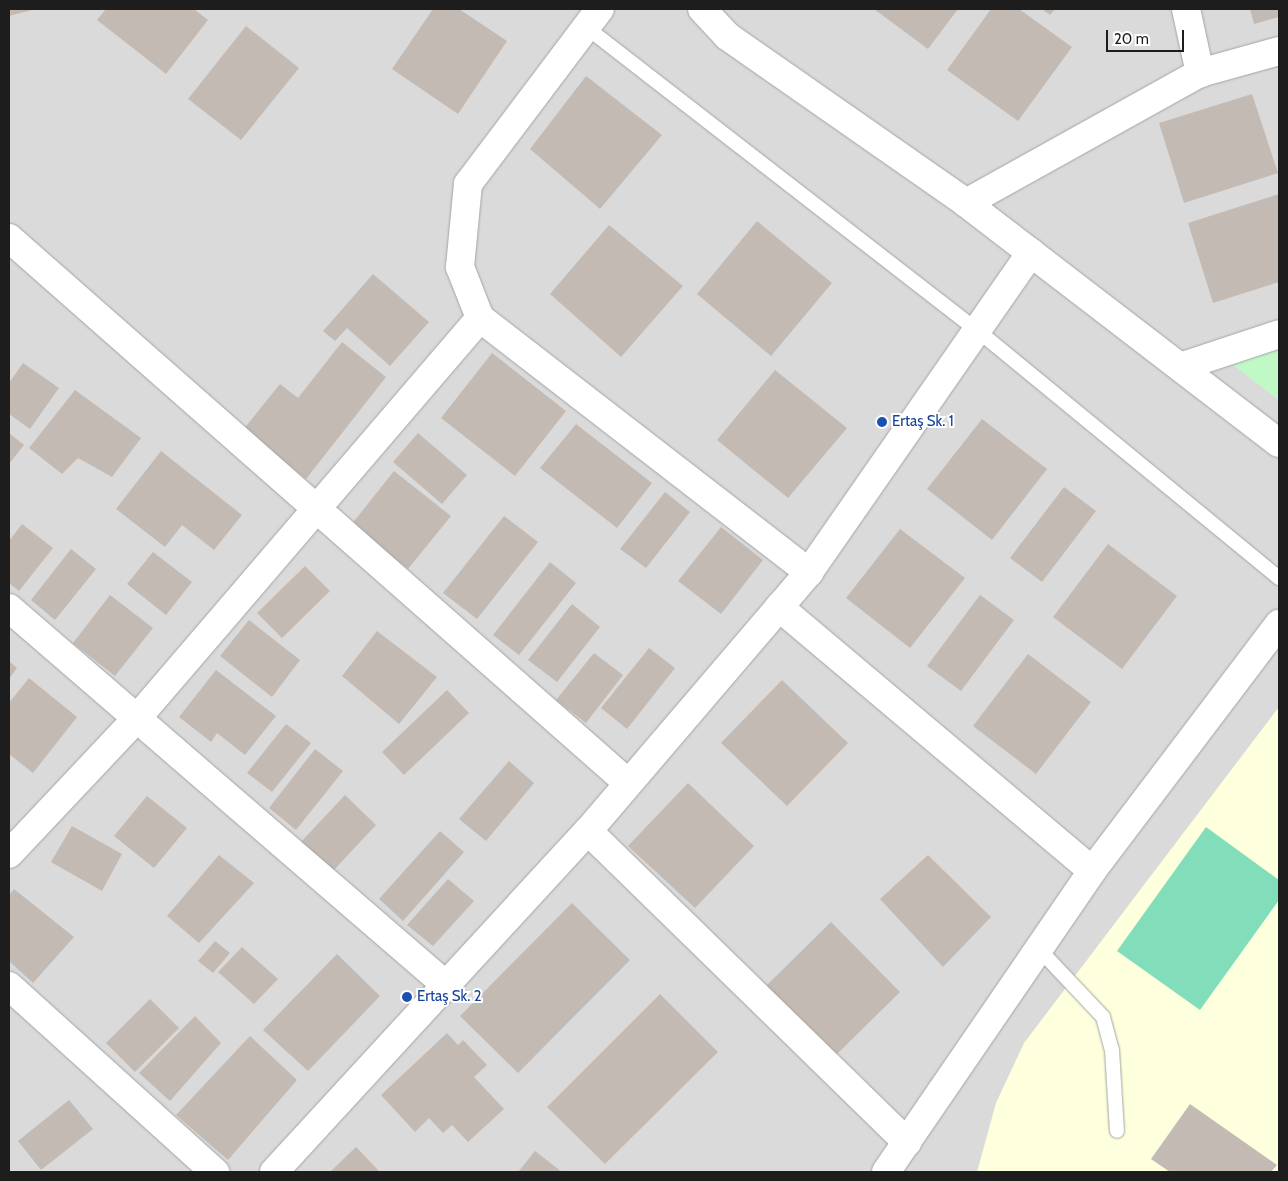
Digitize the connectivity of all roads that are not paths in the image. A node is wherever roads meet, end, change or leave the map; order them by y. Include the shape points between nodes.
1 (702, 9) edge
2 (1186, 9) edge
3 (593, 18) edge
4 (1279, 52) edge
5 (1200, 73) junction
6 (966, 203) junction
7 (9, 239) edge
8 (1030, 253) junction
9 (480, 318) junction
10 (977, 330) junction
11 (1279, 334) edge
12 (1180, 367) junction
13 (1279, 443) edge
14 (319, 509) junction
15 (809, 572) junction
16 (1279, 578) edge
17 (779, 607) junction
18 (9, 608) edge
19 (1279, 624) edge
20 (138, 717) junction
21 (628, 783) junction
22 (588, 831) junction
23 (9, 854) edge
24 (1092, 871) junction
25 (1038, 948) junction
26 (9, 986) edge
27 (447, 986) junction
28 (1118, 1131) dead end
29 (907, 1142) junction
30 (888, 1171) edge
31 (215, 1172) edge
32 (274, 1172) edge

1 - 6 street via 727,36
2 - 5 street
3 - 9 street via 468,184 460,267
3 - 10 lane
4 - 5 street
5 - 6 street
6 - 8 street
7 - 14 street
8 - 10 street
8 - 12 street
9 - 14 street
9 - 15 street
10 - 15 street
10 - 16 lane
11 - 12 street
12 - 13 street
14 - 20 street
14 - 21 street
15 - 17 street
17 - 21 street
17 - 24 street
18 - 20 street
19 - 24 street
20 - 23 street
20 - 27 street
21 - 22 street
22 - 27 street
22 - 29 street
24 - 25 street
25 - 28 lane via 1103,1017 1112,1050
25 - 29 street
26 - 31 street
27 - 32 street
29 - 30 street

